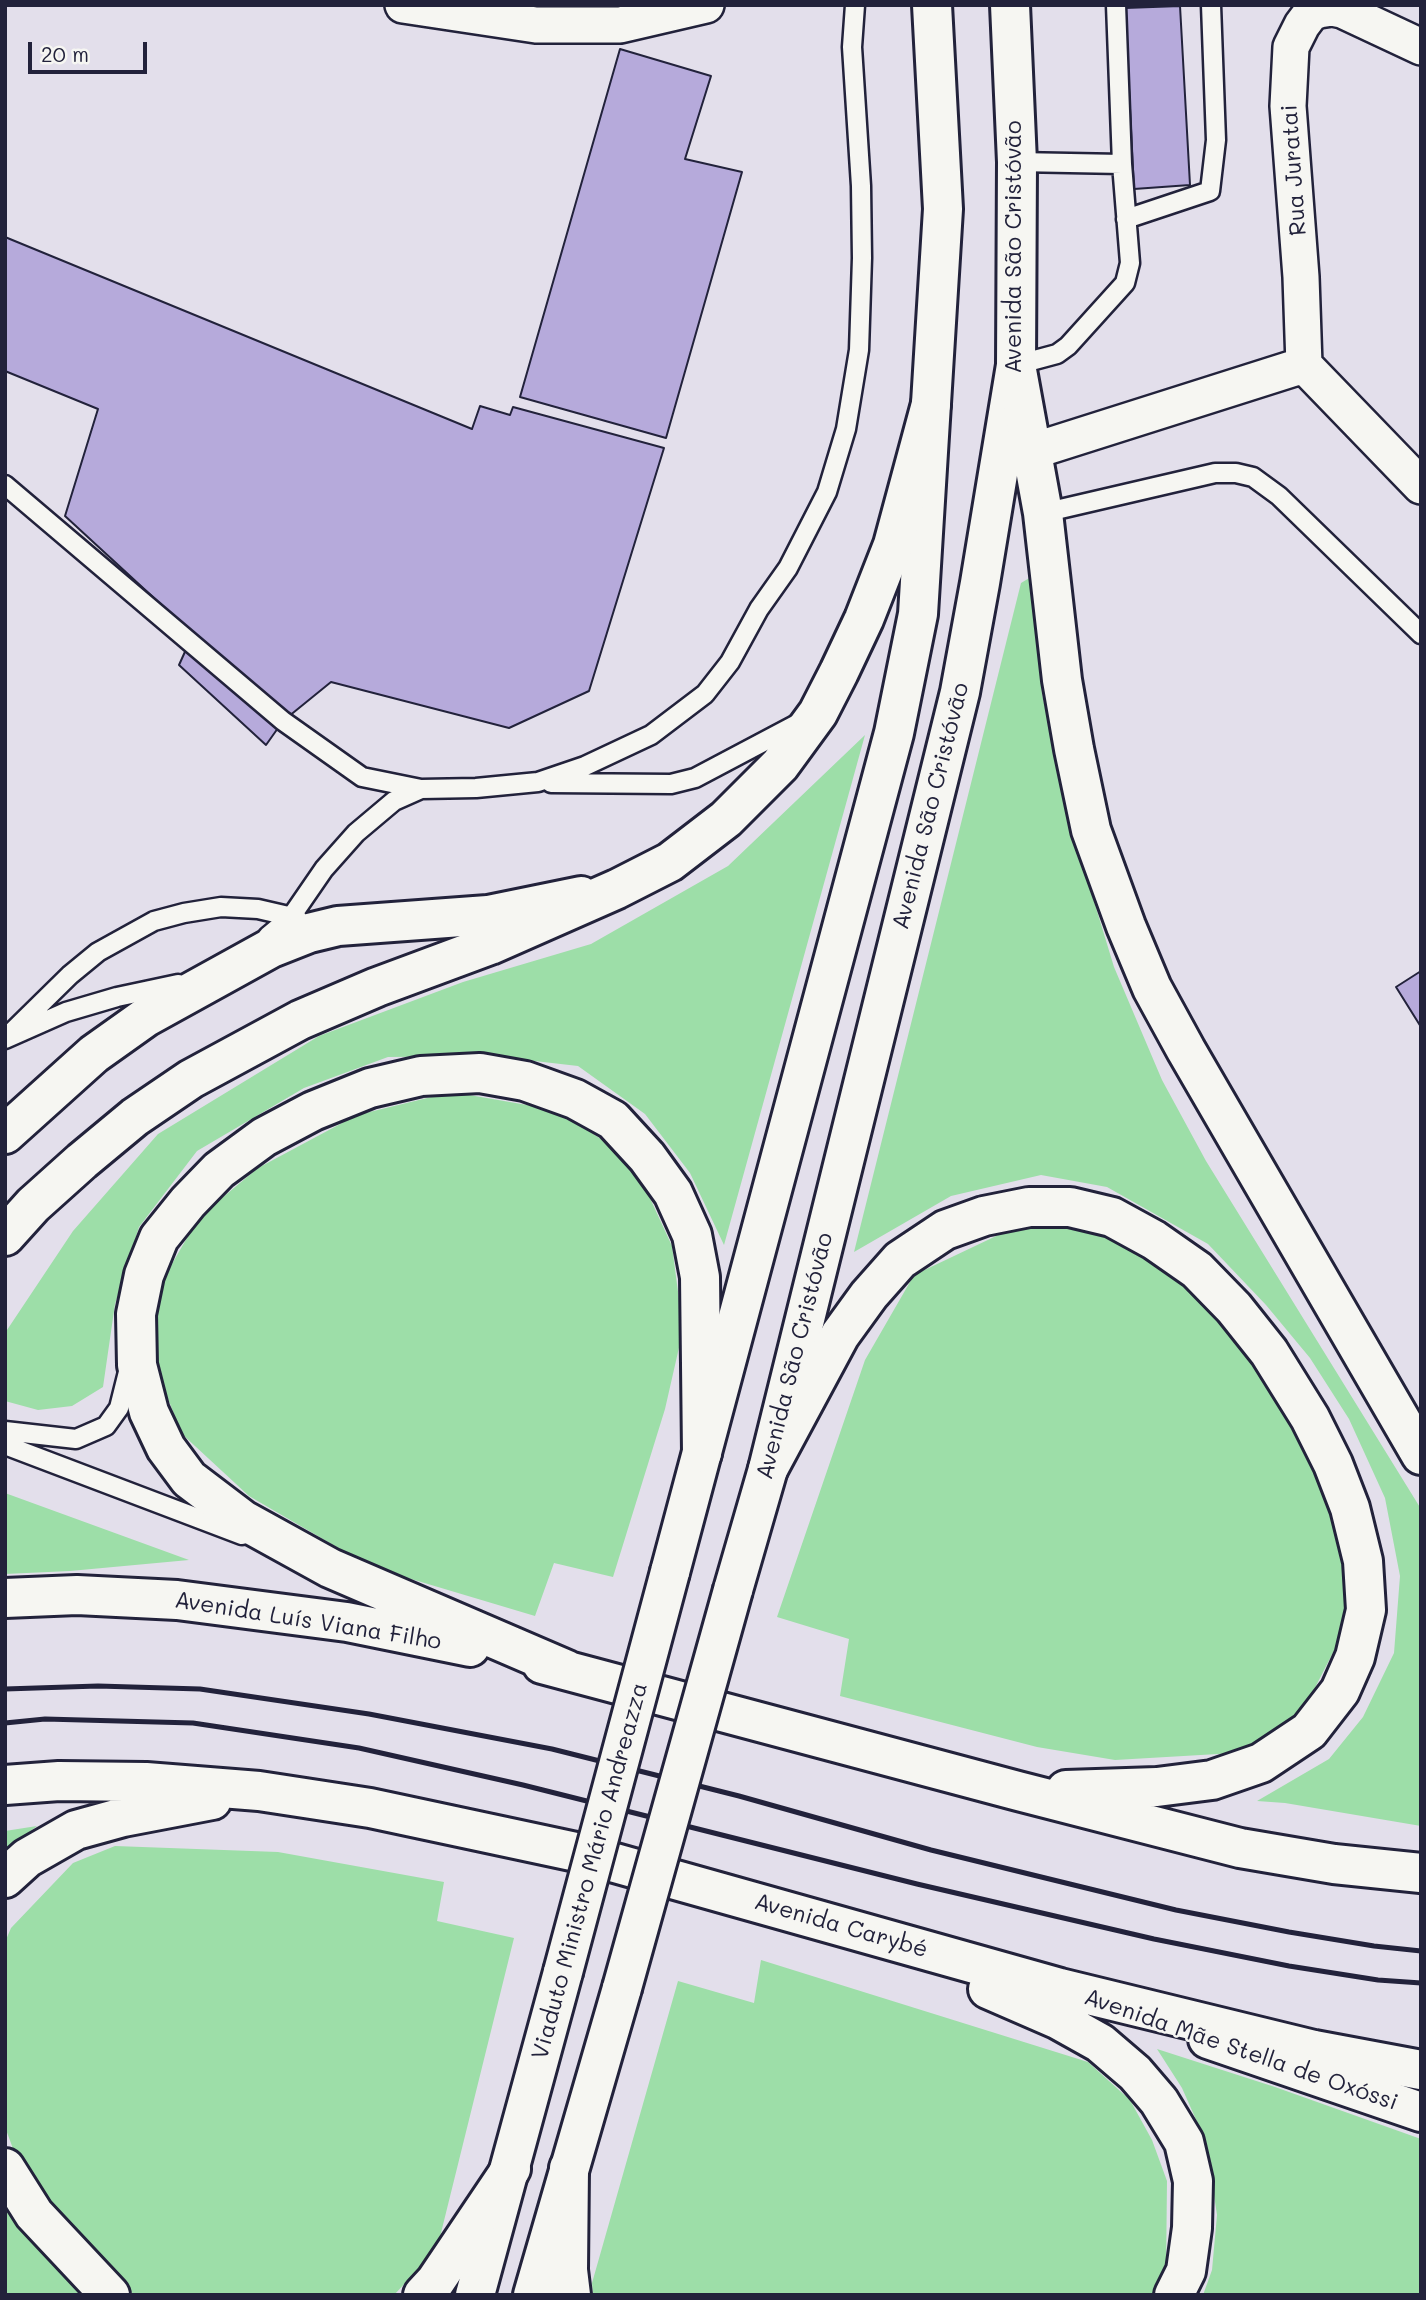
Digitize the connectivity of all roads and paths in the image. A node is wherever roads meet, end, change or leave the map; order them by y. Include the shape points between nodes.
1 (402, 5) edge
2 (706, 5) edge
3 (855, 5) edge
4 (932, 5) edge
5 (1010, 5) edge
6 (1116, 5) edge
7 (1211, 5) edge
8 (1325, 8) edge
9 (1421, 47) edge
10 (1017, 162) junction
11 (1122, 164) junction
12 (1126, 219) junction
13 (1016, 365) junction
14 (1304, 365) junction
15 (931, 404) junction
16 (1033, 451) junction
17 (5, 485) edge
18 (1421, 486) edge
19 (1043, 513) junction
20 (1421, 634) edge
21 (818, 713) junction
22 (538, 782) junction
23 (421, 789) junction
24 (617, 889) junction
25 (291, 917) junction
26 (338, 926) junction
27 (222, 975) junction
28 (6, 1038) edge
29 (5, 1134) edge
30 (5, 1236) edge
31 (137, 1339) junction
32 (5, 1430) edge
33 (5, 1445) edge
34 (702, 1454) junction
35 (1421, 1455) edge
36 (768, 1469) junction
37 (330, 1568) junction
38 (5, 1598) edge
39 (566, 1670) junction
40 (5, 1785) edge
41 (259, 1791) junction
42 (1018, 1791) junction
43 (1421, 1873) edge
44 (5, 1878) edge
45 (848, 1928) junction
46 (1060, 1988) junction
47 (1421, 2070) edge
48 (1421, 2112) edge
49 (5, 2168) edge
50 (569, 2168) junction
51 (511, 2169) junction
52 (110, 2295) edge
53 (423, 2295) edge
54 (475, 2295) edge
55 (533, 2295) edge
56 (571, 2295) edge
57 (1174, 2295) edge

1 - 2 street via 536,24 620,25
3 - 22 lane via 852,47 862,186 859,351 846,429 827,492 788,568 705,694 651,735
4 - 15 main road via 943,209
5 - 10 main road, Avenida São Cristóvão
6 - 11 lane
7 - 12 lane via 1216,140 1210,191
8 - 9 street
8 - 14 street, Rua Juratai via 1311,13 1291,47 1288,106
10 - 11 lane
10 - 13 main road, Avenida São Cristóvão
11 - 12 lane
12 - 13 lane via 1130,263 1120,290 1057,354
13 - 16 main road
13 - 36 main road, Avenida São Cristóvão via 960,692
14 - 16 street
14 - 18 street
15 - 21 main road via 893,545 864,619
15 - 34 main road via 918,614 894,733
16 - 19 main road
17 - 23 lane via 283,721 362,777
19 - 20 lane via 1215,473 1253,477 1279,496
19 - 35 main road via 1074,749 1091,830 1126,926 1152,988 1186,1050
21 - 22 lane via 695,778 671,784
21 - 24 main road via 780,765 726,819 670,862
22 - 23 lane
23 - 25 lane via 394,801 356,833
24 - 26 main road via 488,915
24 - 30 main road via 300,1020 191,1079 82,1161
25 - 26 lane
25 - 27 lane
25 - 28 lane via 221,907 153,921 98,952
26 - 27 main road via 271,948
27 - 28 lane via 117,997 66,1012
27 - 29 main road via 146,1017 94,1054
31 - 32 lane via 118,1408 106,1426 76,1439
31 - 34 main road via 141,1288 159,1238 219,1170 264,1137 359,1093 421,1076 480,1073 524,1081 575,1099 613,1120 673,1194 692,1235 700,1277
31 - 37 main road via 137,1365 149,1412 166,1448 190,1479 243,1520
33 - 37 lane
34 - 51 main road, Viaduto Ministro Mário Andreazza, bridge
36 - 42 main road via 840,1335 869,1295 900,1260 945,1230 984,1216 1029,1207 1070,1207 1112,1217 1197,1270 1269,1352 1333,1464 1363,1561 1366,1611 1355,1657 1340,1691 1309,1731 1261,1763 1212,1780 1157,1787
36 - 50 main road, Avenida São Cristóvão, bridge
37 - 39 main road
38 - 39 main road, Avenida Luís Viana Filho via 77,1595 261,1609 428,1637
39 - 42 main road
40 - 41 main road via 146,1782
41 - 44 main road via 76,1830 27,1858
41 - 45 main road, Avenida Carybé via 370,1808 576,1852
42 - 43 main road via 1240,1848
45 - 46 main road, Avenida Carybé
45 - 57 main road via 1057,2019 1100,2043 1160,2101 1184,2142 1193,2181 1186,2271
46 - 47 main road, Avenida Carybé via 1314,2050
46 - 48 main road, Avenida Mãe Stella de Oxóssi
49 - 52 main road via 34,2214
50 - 55 main road
50 - 56 main road
51 - 53 main road
51 - 54 main road, Viaduto Ministro Mário Andreazza

